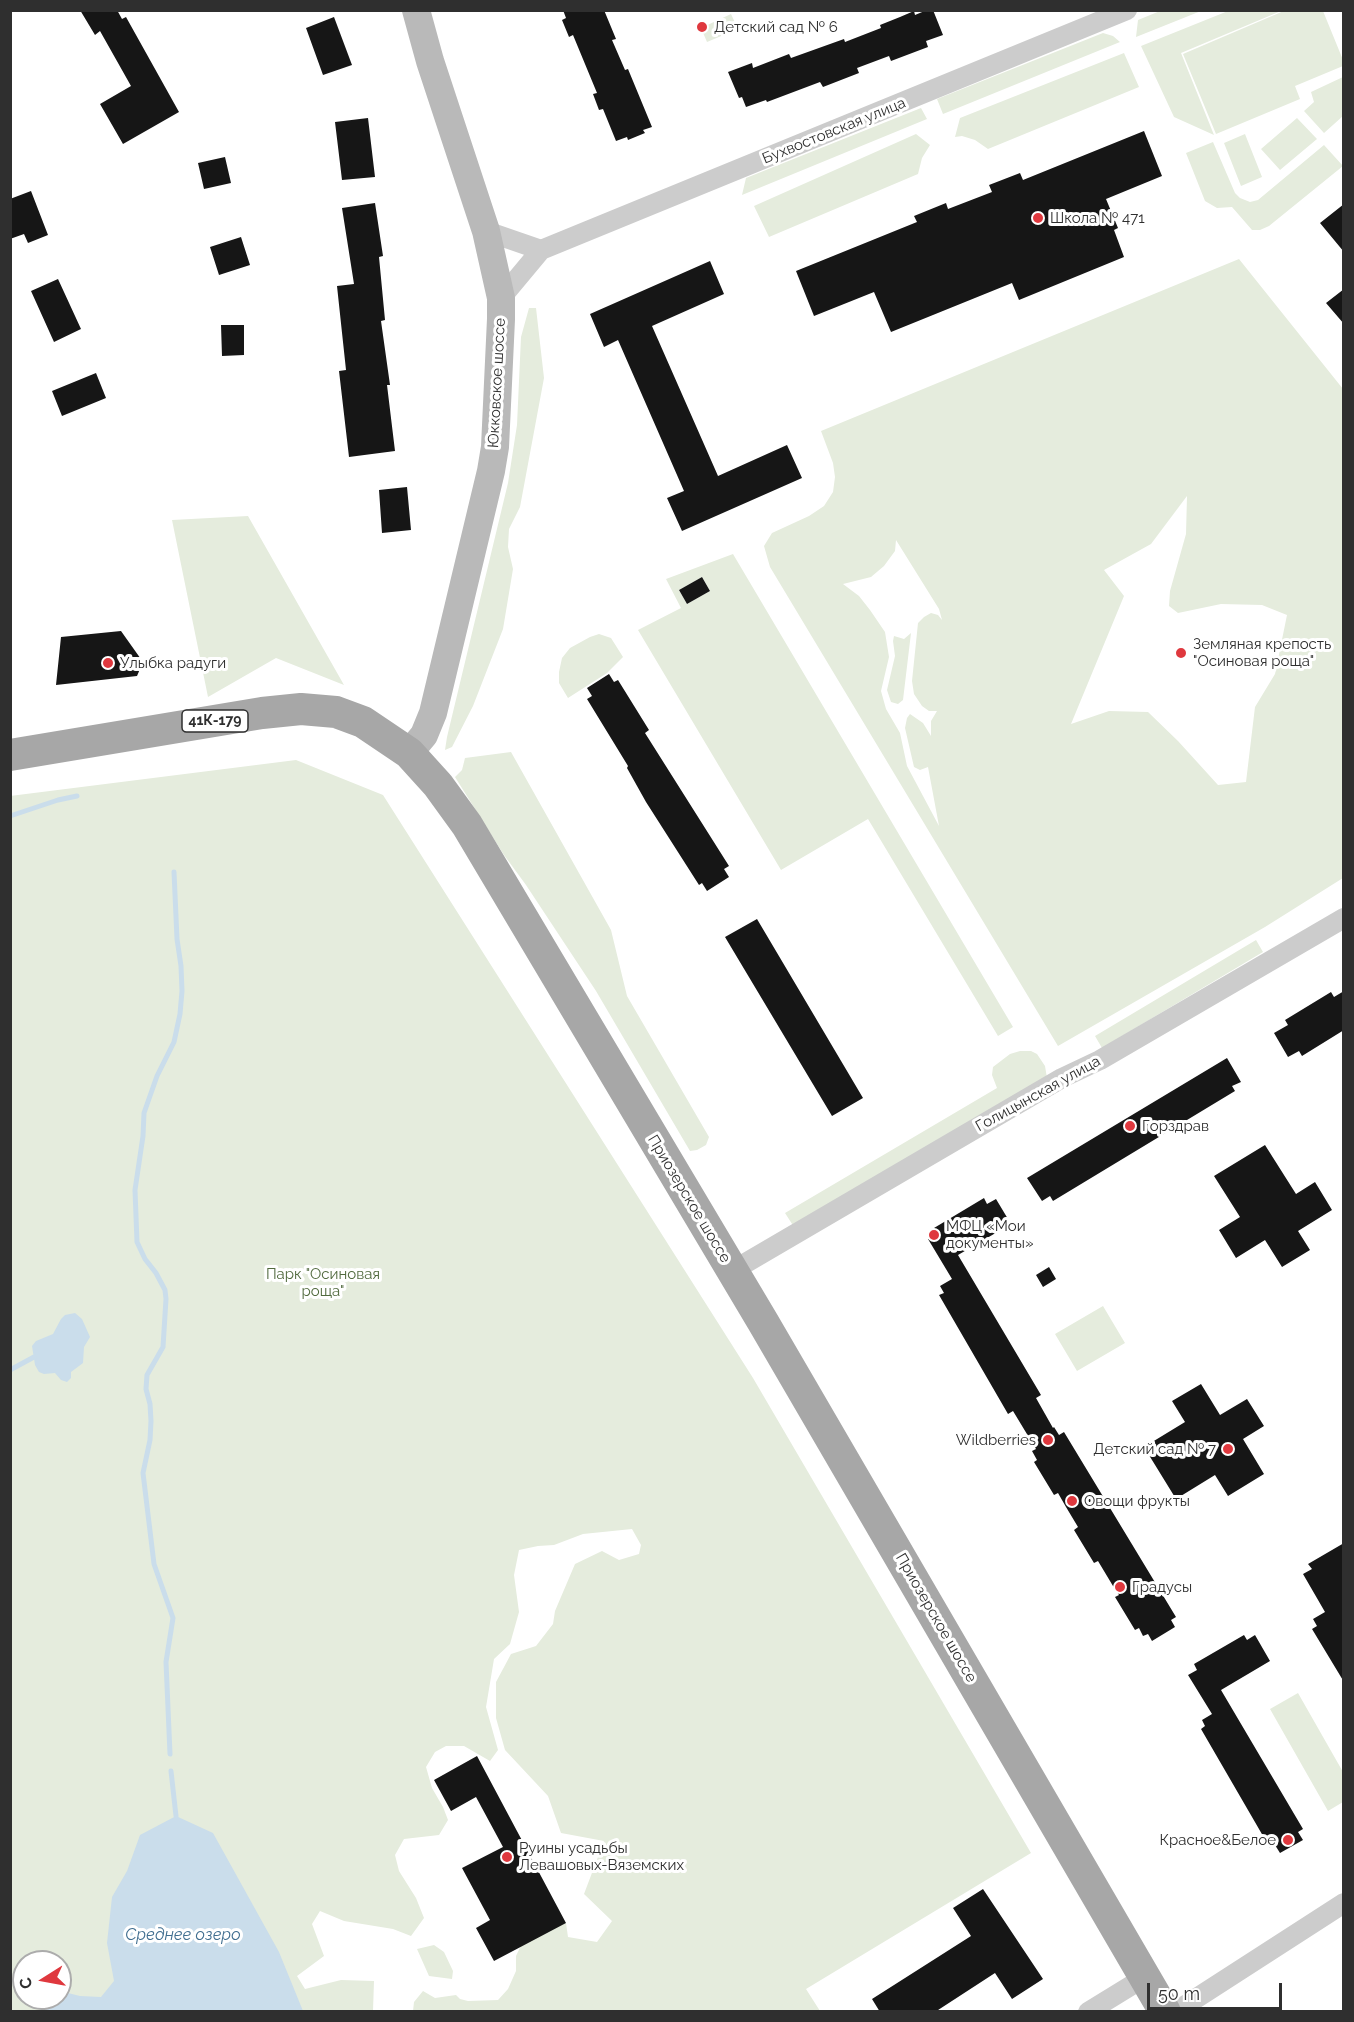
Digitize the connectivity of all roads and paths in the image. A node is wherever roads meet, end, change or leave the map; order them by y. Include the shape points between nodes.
1 (416, 10) edge
2 (1127, 10) edge
3 (486, 231) junction
4 (542, 250) junction
5 (501, 298) junction
6 (409, 753) junction
7 (10, 755) edge
8 (1344, 918) edge
9 (732, 1271) junction
10 (1344, 1903) edge
11 (1145, 1977) junction
12 (1088, 2012) edge
13 (1165, 2012) edge
14 (1175, 2012) edge

1 - 3 main road, Юкковское шоссе
2 - 4 street, Бухвостовская улица
3 - 4 street
3 - 5 main road, Юкковское шоссе
4 - 5 street, Бухвостовская улица
5 - 6 main road, Юкковское шоссе via 492,471 434,713 424,735
6 - 7 main road, Приозерское шоссе / 41К-179 via 363,722 336,712 301,709
6 - 9 main road, Приозерское шоссе via 467,825
8 - 9 street, Голицынская улица
9 - 11 main road, Приозерское шоссе
10 - 14 street
11 - 12 street
11 - 13 main road, Приозерское шоссе

